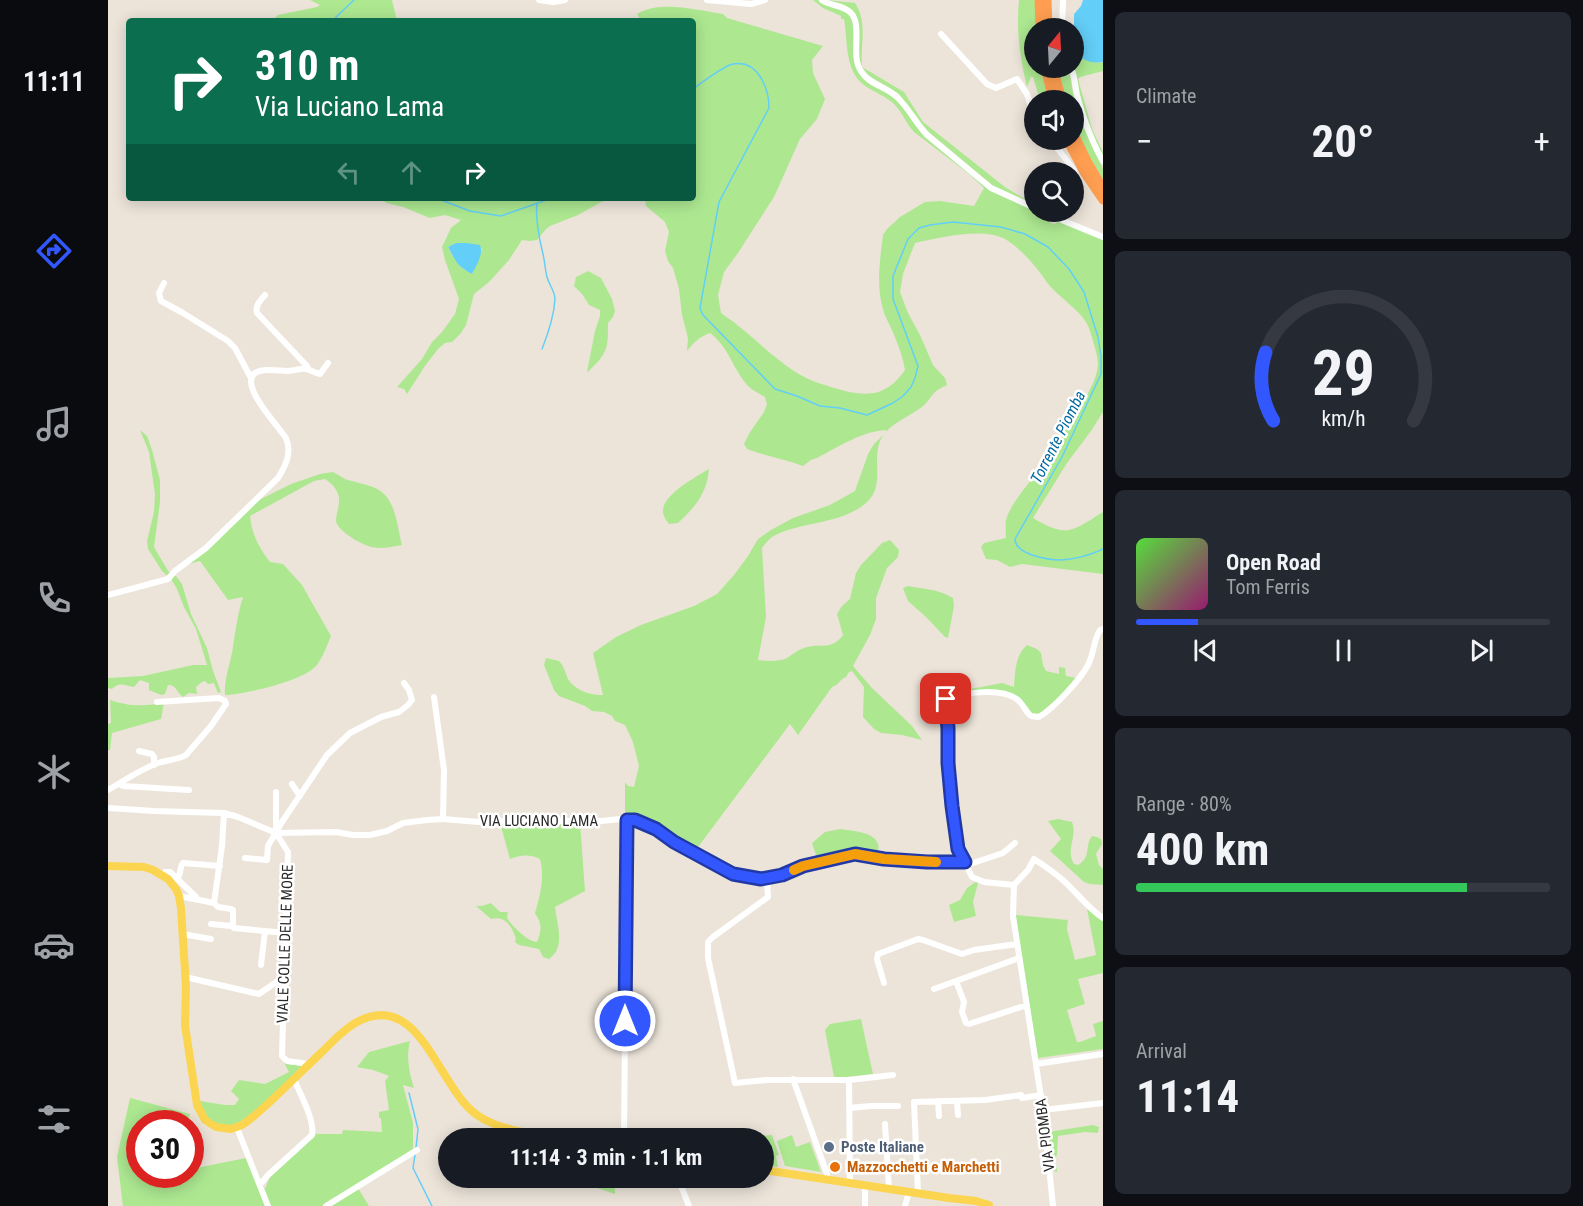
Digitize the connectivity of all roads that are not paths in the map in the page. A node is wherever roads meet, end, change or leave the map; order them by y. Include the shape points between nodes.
1 (539, 0) edge
2 (565, 0) edge
3 (707, 0) edge
4 (765, 0) edge
5 (822, 0) edge
6 (1039, 0) edge
7 (1047, 0) edge
8 (1063, 0) edge
9 (733, 1) edge
10 (1040, 18) edge
11 (1048, 18) edge
12 (1062, 18) edge
13 (941, 34) dead end
14 (1074, 78) edge
15 (1024, 90) edge
16 (1059, 150) edge
17 (1072, 150) edge
18 (1082, 150) edge
19 (1103, 161) edge
20 (1068, 162) edge
21 (1103, 188) edge
22 (1103, 200) edge
23 (1024, 203) edge
24 (1074, 222) edge
25 (1103, 237) edge
26 (164, 283) dead end
27 (265, 295) dead end
28 (328, 363) dead end
29 (309, 370) junction
30 (251, 378) junction
31 (108, 595) edge
32 (1103, 629) edge
33 (404, 683) dead end
34 (434, 697) dead end
35 (158, 702) dead end
36 (139, 751) dead end
37 (154, 765) junction
38 (120, 784) junction
39 (292, 784) dead end
40 (189, 789) dead end
41 (108, 790) edge
42 (276, 792) dead end
43 (300, 796) junction
44 (108, 808) edge
45 (224, 813) junction
46 (443, 819) junction
47 (627, 820) junction
48 (276, 833) junction
49 (1015, 843) dead end
50 (246, 858) dead end
51 (966, 864) junction
52 (108, 866) edge
53 (220, 866) junction
54 (163, 875) junction
55 (177, 878) junction
56 (767, 879) junction
57 (1014, 885) junction
58 (180, 896) junction
59 (199, 899) junction
60 (214, 903) junction
61 (1103, 918) edge
62 (211, 924) dead end
63 (234, 928) dead end
64 (265, 931) junction
65 (286, 933) junction
66 (182, 934) junction
67 (211, 939) dead end
68 (1017, 944) junction
69 (1019, 958) junction
70 (261, 965) dead end
71 (285, 976) junction
72 (185, 977) junction
73 (956, 981) junction
74 (884, 983) dead end
75 (934, 989) dead end
76 (1027, 1005) junction
77 (1103, 1054) edge
78 (309, 1064) junction
79 (1036, 1064) junction
80 (892, 1075) dead end
81 (294, 1079) junction
82 (793, 1079) junction
83 (849, 1080) junction
84 (1041, 1095) junction
85 (938, 1101) junction
86 (957, 1101) junction
87 (1103, 1103) edge
88 (898, 1106) dead end
89 (849, 1108) junction
90 (1043, 1110) junction
91 (958, 1115) dead end
92 (939, 1116) dead end
93 (885, 1124) dead end
94 (237, 1128) junction
95 (506, 1128) edge
96 (624, 1128) edge
97 (417, 1150) dead end
98 (774, 1171) edge
99 (827, 1179) junction
100 (850, 1183) junction
101 (260, 1185) junction
102 (865, 1185) junction
103 (682, 1188) edge
104 (889, 1189) junction
105 (909, 1192) junction
106 (918, 1193) junction
107 (954, 1202) edge
108 (268, 1206) edge
109 (326, 1206) edge
110 (689, 1206) edge
111 (865, 1206) edge
112 (905, 1206) edge
113 (986, 1206) edge
114 (998, 1206) edge
115 (1053, 1206) edge

1 - 2 street
3 - 9 street
4 - 9 street via 750,4
5 - 23 street via 850,11 854,17 856,60 866,78 897,97 927,135 991,188
6 - 10 highway
7 - 11 highway
8 - 12 street
13 - 15 street via 987,84 996,88 1017,79
14 - 19 street via 1081,109
16 - 20 street
17 - 22 highway
18 - 21 highway
24 - 25 street
26 - 30 street via 159,293 161,301 228,341
27 - 29 street via 258,303 257,313
28 - 29 street via 320,374
29 - 30 street via 262,370
30 - 31 street via 258,400 286,438 288,456 284,469 206,548 168,579
32 - 51 street via 1096,637 1089,664 1077,681 1039,717 1031,716 1019,701 1004,693 955,695 946,699 943,709 948,728 952,806 958,849
33 - 43 street via 412,700 408,705 350,733 327,755
34 - 46 street via 444,770
35 - 37 street via 219,698 226,704 186,755
36 - 37 street via 152,754
37 - 38 street
38 - 40 street
38 - 41 street
39 - 43 street
42 - 48 street
43 - 48 street
44 - 45 street
45 - 48 street
45 - 53 street
46 - 47 street, VIA LUCIANO LAMA
46 - 48 street, VIA LUCIANO LAMA via 403,823 370,835
47 - 56 street, VIA LUCIANO LAMA via 656,829 733,874
47 - 96 street
48 - 50 street via 268,846 267,860
48 - 65 street, VIALE COLLE DELLE MORE via 288,852
49 - 51 street, VIA LUCIANO LAMA via 1004,854
51 - 56 street, VIA LUCIANO LAMA via 855,854
51 - 57 street via 972,877
52 - 54 main road via 144,867
53 - 55 street via 183,863
53 - 60 street
54 - 55 street via 168,871
54 - 58 main road
55 - 59 street
56 - 82 street via 768,897 708,942 708,958 735,1083
57 - 61 street via 1034,859
57 - 68 street, VIA PIOMBA
58 - 59 street
58 - 66 main road
59 - 60 street
60 - 62 street via 233,910 233,923
63 - 64 street
64 - 65 street
64 - 70 street
65 - 71 street, VIALE COLLE DELLE MORE
66 - 67 street
66 - 72 main road
68 - 69 street, VIA PIOMBA
68 - 74 street via 962,954 918,939 878,954
69 - 73 street
69 - 76 street, VIA PIOMBA
71 - 72 street via 259,994
71 - 78 street, VIALE COLLE DELLE MORE via 282,1056 287,1061
72 - 94 main road via 185,1025 199,1111 216,1127
73 - 75 street
73 - 76 street via 966,1023
76 - 79 street, VIA PIOMBA
77 - 79 street
78 - 81 main road
78 - 95 main road via 356,1022 388,1016 410,1026 420,1037 465,1105
79 - 84 street, VIA PIOMBA
80 - 83 street
81 - 94 main road
81 - 101 street via 313,1132
82 - 83 street
82 - 99 street
83 - 89 street
84 - 86 street
84 - 90 street, VIA PIOMBA
85 - 86 street
85 - 92 street
85 - 106 street via 914,1102
86 - 91 street
87 - 90 street
88 - 89 street
89 - 100 street
90 - 115 street, VIA PIOMBA
93 - 104 street
94 - 101 street
97 - 109 street
98 - 99 main road
99 - 100 main road
100 - 102 main road
101 - 108 street
102 - 104 main road
102 - 111 street
103 - 110 street
104 - 105 main road
105 - 106 main road
105 - 112 street
106 - 107 main road
107 - 113 main road via 963,1200
113 - 114 main road

